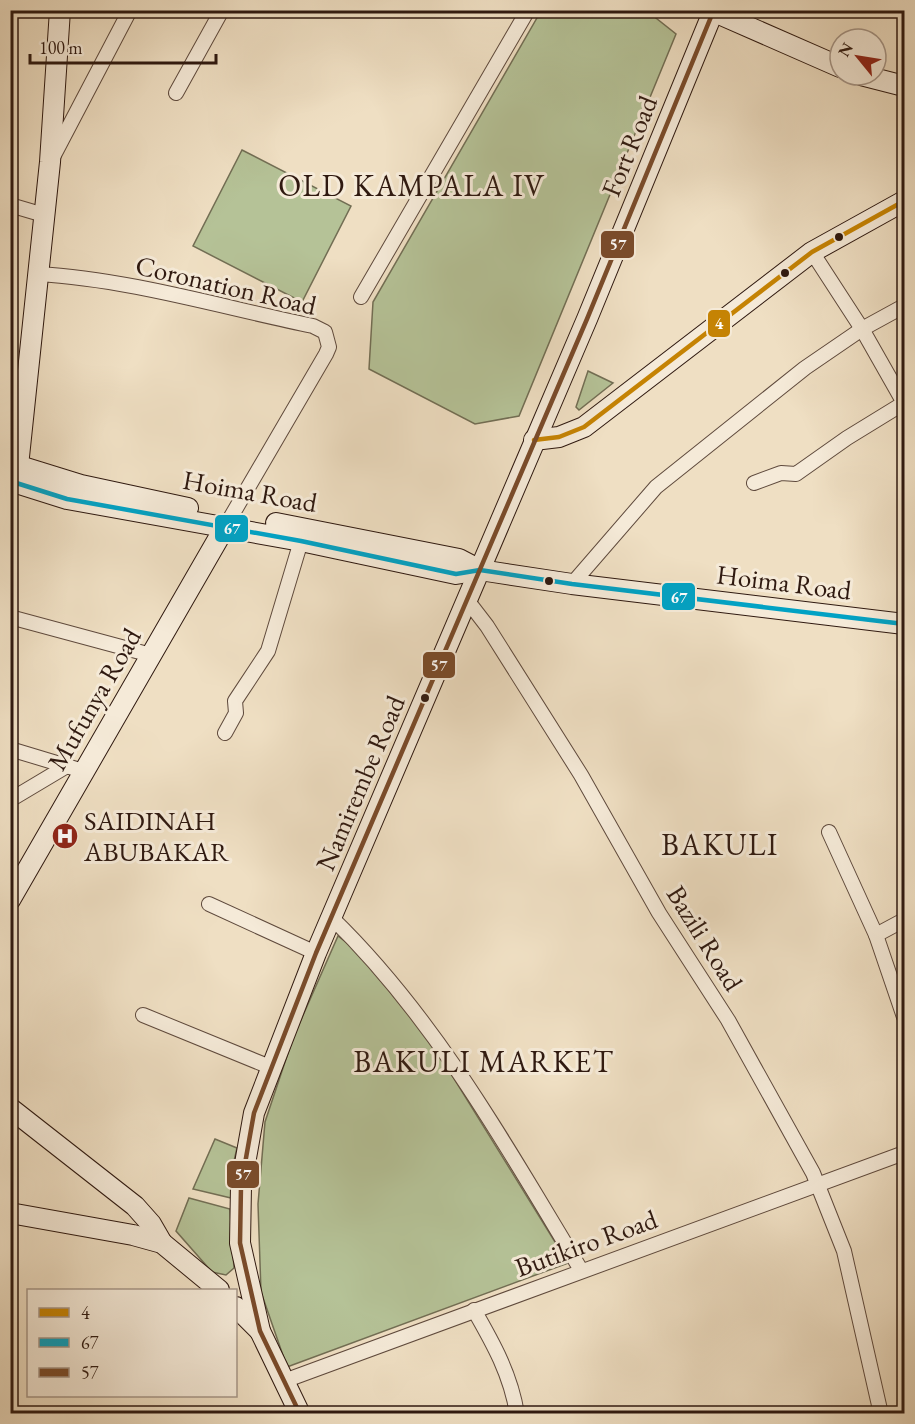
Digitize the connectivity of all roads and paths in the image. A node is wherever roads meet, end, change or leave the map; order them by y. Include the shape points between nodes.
1 (60, 10) edge
2 (130, 10) edge
3 (222, 10) edge
4 (528, 10) edge
5 (712, 11) edge
6 (828, 62) edge
7 (888, 82) edge
8 (904, 86) edge
9 (176, 93) dead end
10 (50, 162) junction
11 (904, 201) edge
12 (10, 205) edge
13 (44, 215) junction
14 (812, 252) junction
15 (38, 274) junction
16 (361, 297) dead end
17 (904, 306) edge
18 (862, 329) junction
19 (553, 398) junction
20 (904, 403) edge
21 (559, 437) junction
22 (534, 440) junction
23 (13, 470) edge
24 (754, 483) dead end
25 (228, 521) junction
26 (301, 541) junction
27 (480, 570) junction
28 (572, 584) junction
29 (467, 600) junction
30 (10, 617) edge
31 (904, 624) edge
32 (151, 655) junction
33 (225, 733) dead end
34 (10, 749) edge
35 (75, 769) junction
36 (10, 800) edge
37 (829, 832) dead end
38 (10, 900) edge
39 (209, 904) dead end
40 (332, 918) junction
41 (904, 920) edge
42 (876, 934) junction
43 (316, 953) junction
44 (143, 1015) dead end
45 (904, 1017) edge
46 (270, 1067) junction
47 (10, 1108) edge
48 (904, 1154) edge
49 (818, 1185) junction
50 (10, 1213) edge
51 (162, 1243) junction
52 (245, 1270) junction
53 (581, 1270) junction
54 (217, 1289) edge
55 (237, 1308) edge
56 (474, 1310) junction
57 (260, 1331) junction
58 (284, 1381) junction
59 (300, 1413) edge
60 (516, 1413) edge
61 (881, 1413) edge

1 - 10 main road
2 - 10 street
3 - 9 street
4 - 16 street
5 - 6 main road
5 - 19 main road, Fort Road
7 - 8 main road
10 - 13 main road
11 - 14 main road
12 - 13 street
13 - 15 main road
14 - 18 street
14 - 21 main road via 584,427
15 - 23 main road
15 - 25 street, Coronation Road via 132,288 326,332 326,354
17 - 18 street
18 - 20 street
18 - 28 street via 804,368 656,487
19 - 21 main road
19 - 22 main road, Fort Road
20 - 24 street via 796,474 781,473
21 - 22 main road
22 - 27 main road, Namirembe Road
23 - 25 main road, Hoima Road via 67,499
25 - 26 main road, Hoima Road
25 - 27 main road, Hoima Road via 459,559
25 - 32 main road, Mufunya Road
26 - 27 main road, Hoima Road via 456,574
26 - 33 street via 268,651 236,701 236,713
27 - 28 main road, Hoima Road
27 - 29 main road, Namirembe Road
28 - 31 main road, Hoima Road
29 - 40 main road, Namirembe Road
29 - 49 street, Bazili Road via 581,775 659,913 728,1020
30 - 32 street
32 - 35 main road, Mufunya Road
34 - 35 street
35 - 36 street
35 - 38 main road, Mufunya Road
37 - 42 street
39 - 43 street
40 - 43 main road, Namirembe Road
40 - 53 street via 376,963 430,1032 485,1113
41 - 42 street
42 - 45 street
43 - 46 main road, Namirembe Road
44 - 46 street
46 - 52 main road, Namirembe Road via 245,1156 239,1218
47 - 51 main road via 135,1206
48 - 49 street, Butikiro Road
49 - 53 street, Butikiro Road
49 - 61 street, Bazili Road via 844,1251
50 - 51 main road
51 - 54 main road
52 - 54 main road
52 - 57 main road, Namirembe Road
53 - 56 street, Butikiro Road
55 - 57 main road
56 - 58 street, Butikiro Road
56 - 60 street via 505,1369
57 - 58 main road
58 - 59 main road

